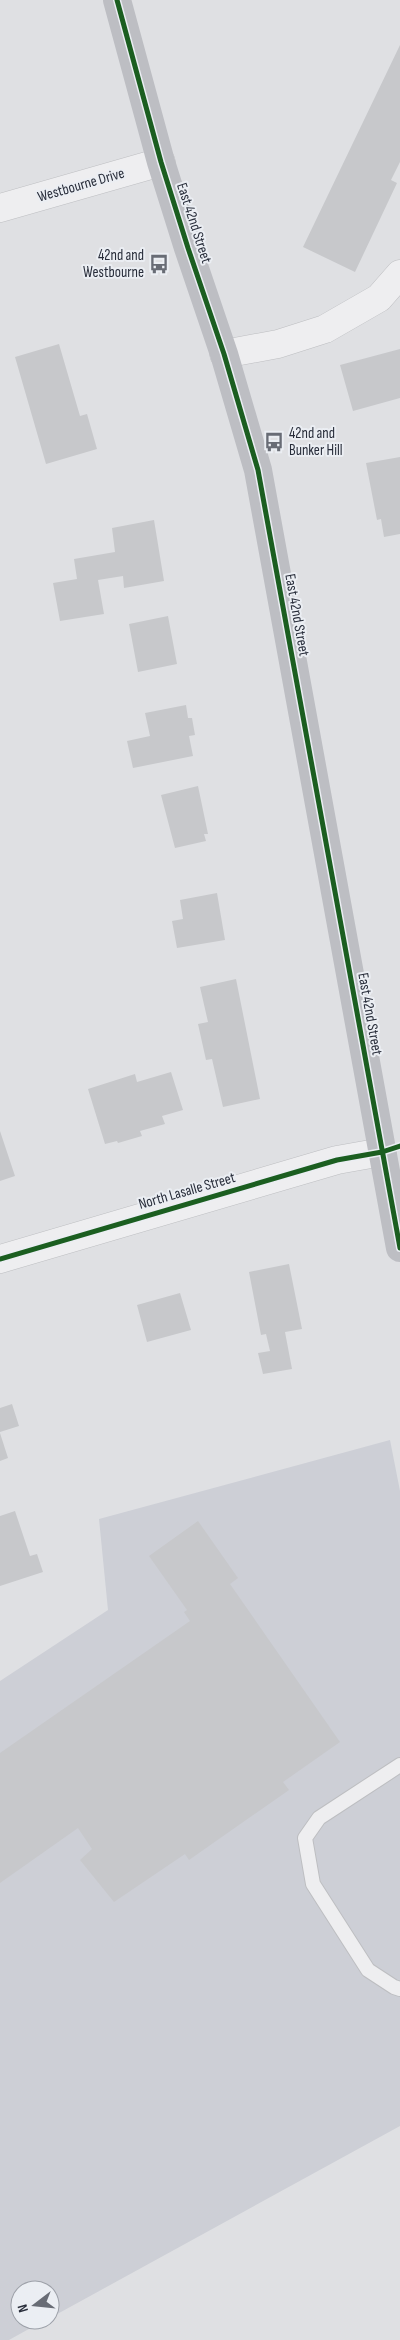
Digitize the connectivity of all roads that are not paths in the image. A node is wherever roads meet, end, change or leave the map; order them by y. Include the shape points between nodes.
1 (117, 0) edge
2 (161, 162) junction
3 (0, 208) edge
4 (400, 274) edge
5 (224, 354) junction
6 (391, 1149) edge
7 (400, 1248) edge
8 (0, 1259) edge
9 (400, 1765) edge
10 (400, 1989) edge

1 - 2 street, East 42nd Street
2 - 3 street, Westbourne Drive
2 - 5 street, East 42nd Street
4 - 5 street via 379,298 324,329 278,344
5 - 6 street, East 42nd Street via 258,470
6 - 7 street, East 42nd Street
6 - 8 street, North Lasalle Street via 337,1160
9 - 10 lane via 319,1818 306,1838 312,1884 368,1970

